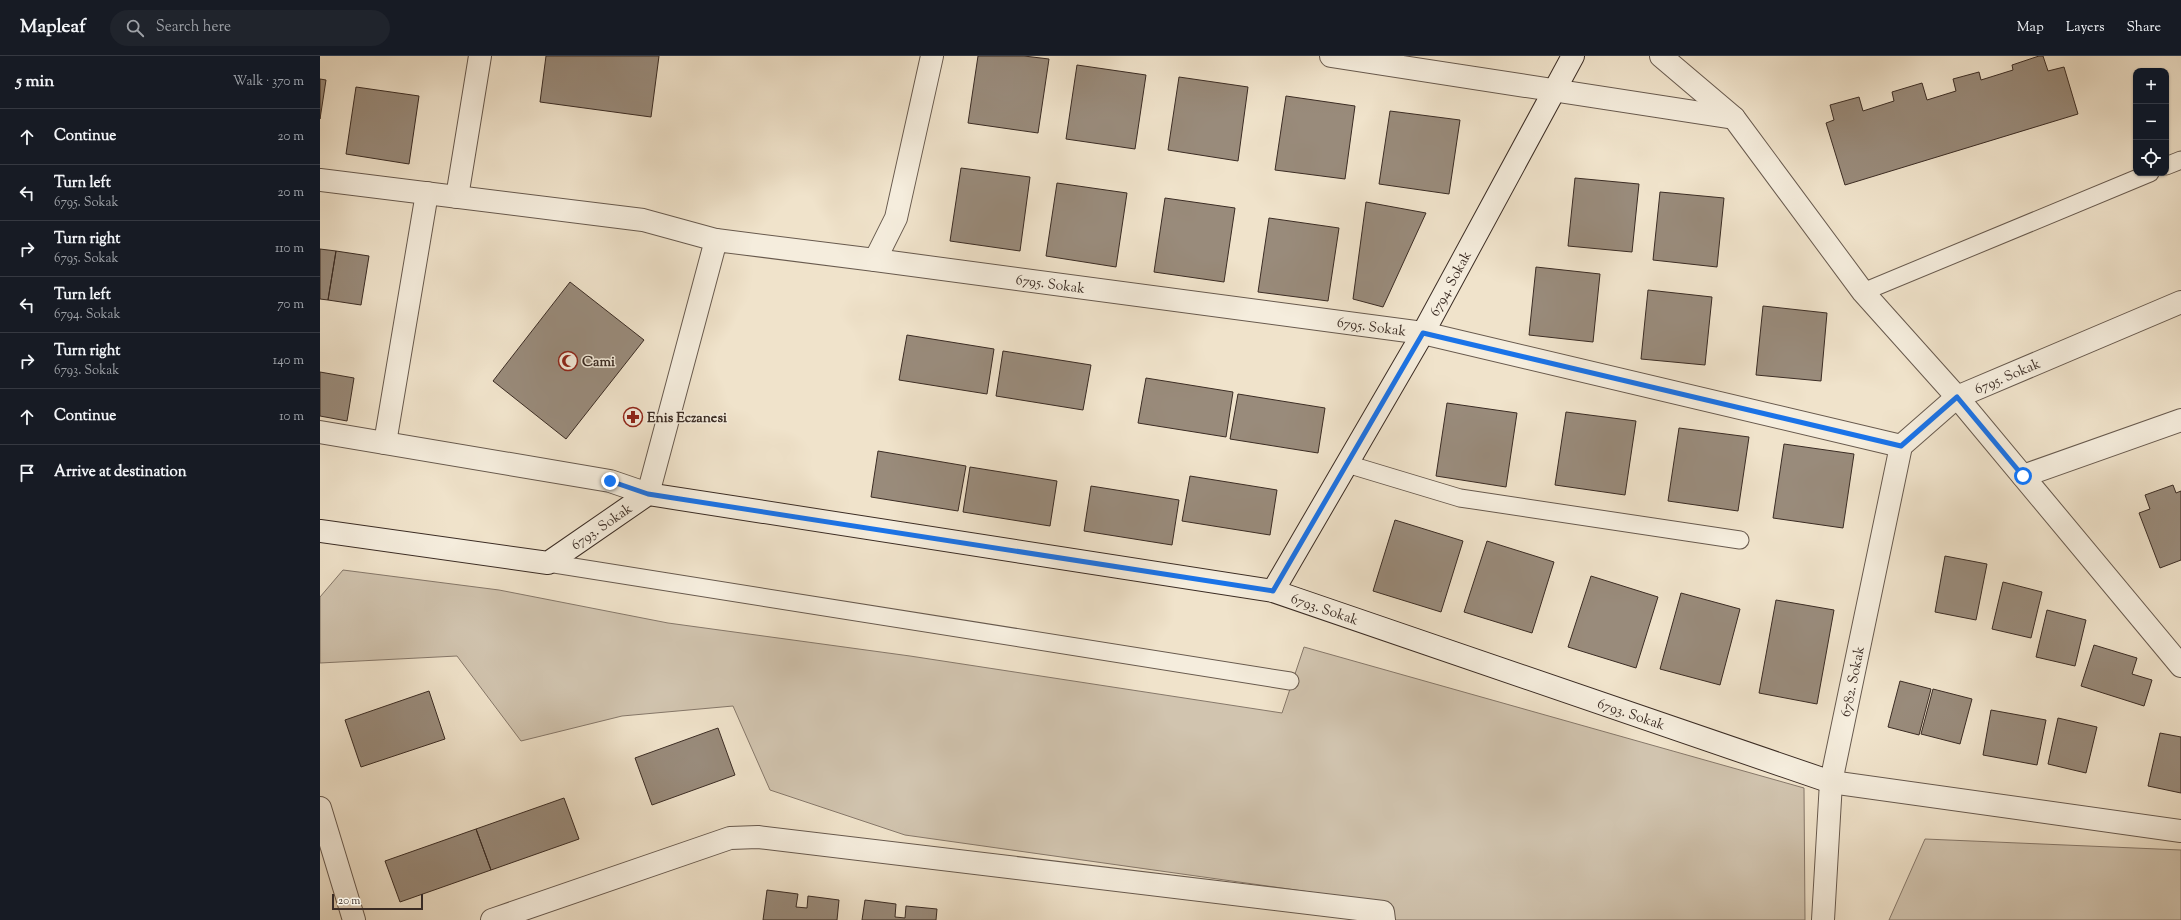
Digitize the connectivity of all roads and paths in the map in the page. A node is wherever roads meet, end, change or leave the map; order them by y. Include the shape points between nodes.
1 (480, 56) edge
2 (932, 56) edge
3 (1331, 56) edge
4 (1573, 56) edge
5 (1661, 56) edge
6 (1554, 90) junction
7 (1734, 118) junction
8 (2181, 160) edge
9 (2169, 165) edge
10 (2143, 176) edge
11 (320, 180) edge
12 (427, 193) junction
13 (456, 197) junction
14 (716, 240) junction
15 (875, 260) junction
16 (1863, 292) junction
17 (2181, 302) edge
18 (1423, 333) junction
19 (1957, 397) junction
20 (2181, 420) edge
21 (320, 432) edge
22 (385, 443) junction
23 (1901, 446) junction
24 (1347, 464) junction
25 (2023, 476) junction
26 (648, 494) junction
27 (320, 531) edge
28 (1740, 540) dead end
29 (548, 563) junction
30 (1273, 591) junction
31 (2181, 666) edge
32 (1290, 681) dead end
33 (1831, 782) junction
34 (320, 808) edge
35 (2181, 831) edge
36 (354, 920) edge
37 (492, 920) edge
38 (1384, 920) edge
39 (1823, 920) edge

1 - 13 street
2 - 15 street via 896,218
3 - 6 street
4 - 6 street, 6794. Sokak
5 - 7 street
6 - 7 street
6 - 18 street, 6794. Sokak
7 - 16 street
8 - 9 lane
10 - 16 lane
11 - 12 street, 6795. Sokak
12 - 13 street, 6795. Sokak
12 - 22 street
13 - 14 street, 6795. Sokak via 643,220
14 - 15 street, 6795. Sokak
14 - 26 street
15 - 18 street, 6795. Sokak
16 - 19 street
17 - 19 street, 6795. Sokak
18 - 23 street, 6795. Sokak
18 - 24 street, 6794. Sokak
19 - 23 street, 6795. Sokak
19 - 25 street
20 - 25 street
21 - 22 street
22 - 26 street via 610,481
23 - 33 street, 6782. Sokak
24 - 28 lane via 1460,498
24 - 30 street, 6794. Sokak
25 - 31 street
26 - 29 street, 6793. Sokak
26 - 30 street, 6793. Sokak
27 - 29 street
29 - 32 lane
30 - 33 street, 6793. Sokak
33 - 35 street, 6793. Sokak
33 - 39 street, 6782. Sokak
34 - 36 street
37 - 38 street via 730,838 758,837 1383,912

